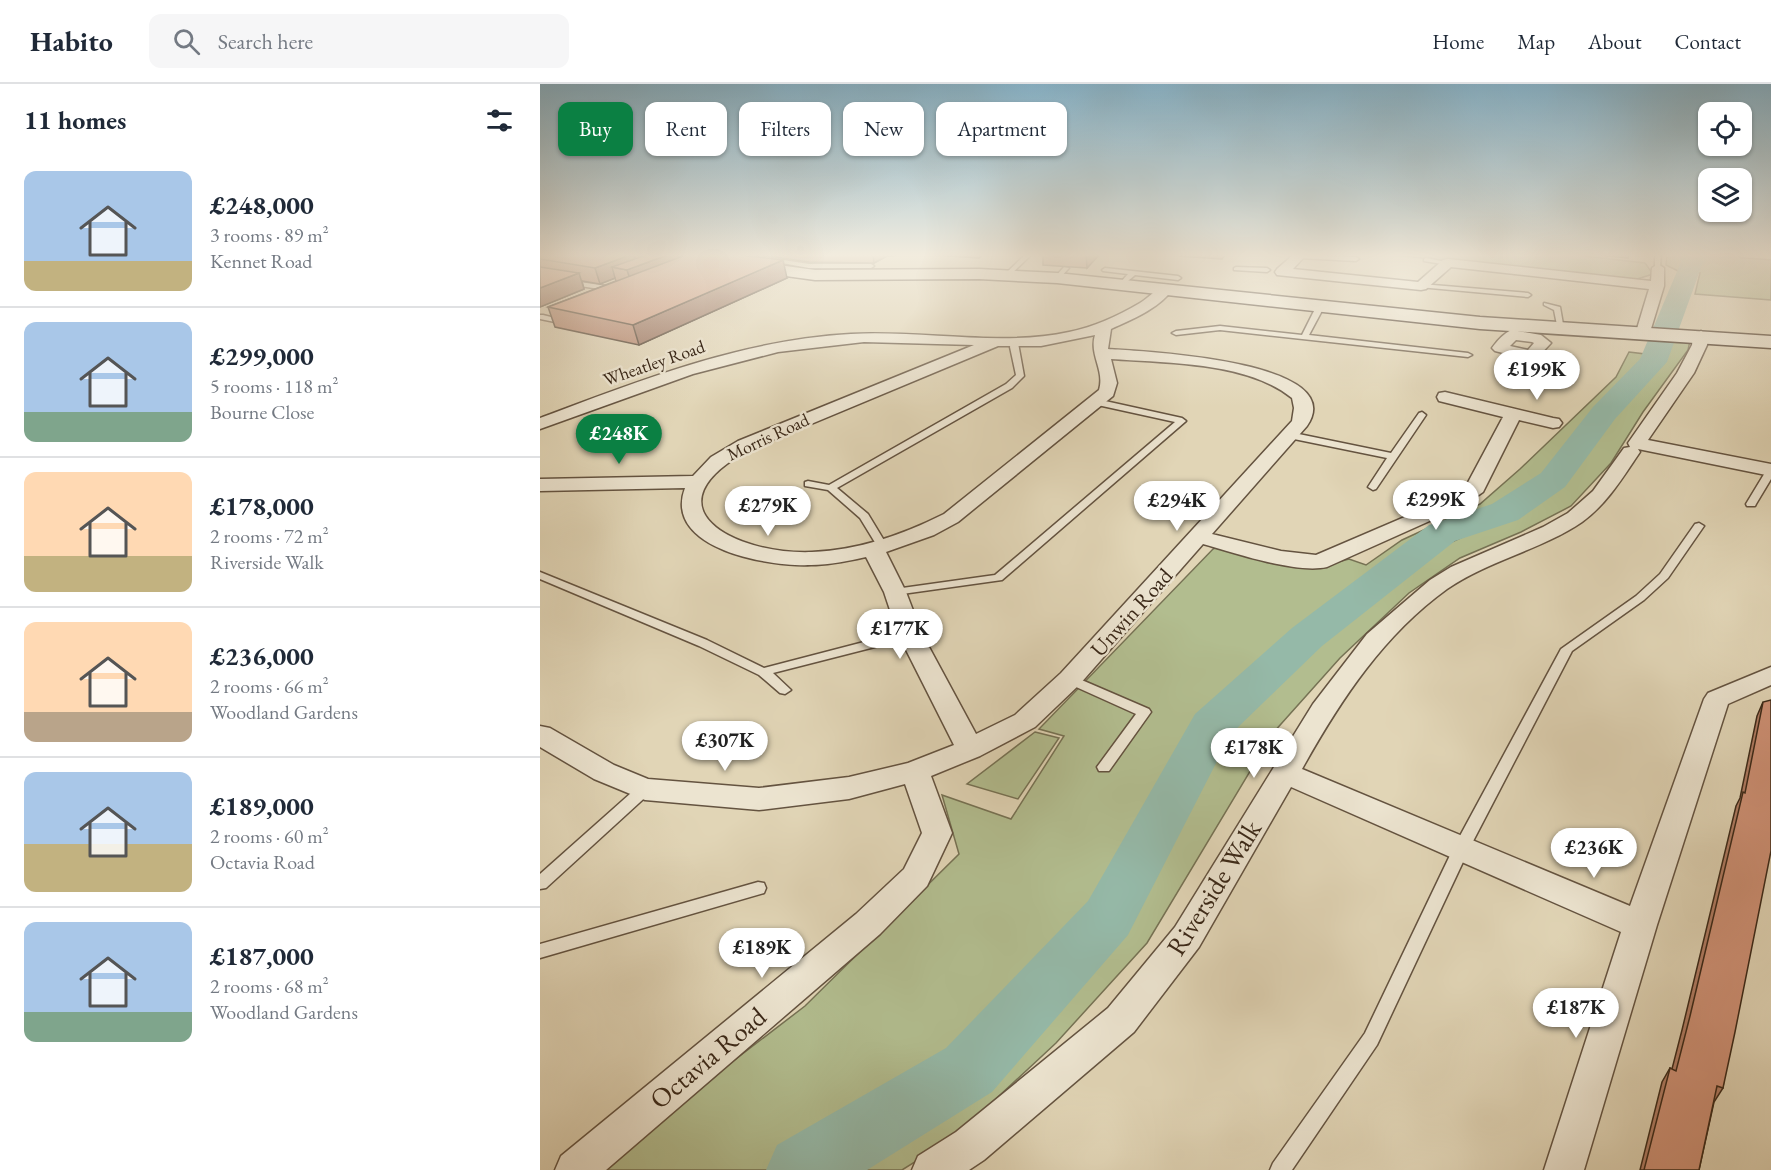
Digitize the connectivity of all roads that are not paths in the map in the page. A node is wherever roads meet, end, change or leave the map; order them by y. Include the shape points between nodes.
1 (1321, 305) edge
2 (1143, 306) edge
3 (1327, 306) edge
4 (1550, 306) edge
5 (1654, 306) edge
6 (550, 307) edge
7 (542, 314) edge
8 (571, 317) edge
9 (1104, 328) junction
10 (1561, 328) junction
11 (1649, 332) junction
12 (1176, 333) dead end
13 (1691, 335) junction
14 (1304, 337) junction
15 (1771, 342) edge
16 (993, 343) junction
17 (1014, 343) junction
18 (1100, 353) junction
19 (1468, 355) dead end
20 (1445, 397) dead end
21 (1096, 402) junction
22 (1513, 414) junction
23 (1422, 415) dead end
24 (1553, 423) dead end
25 (540, 424) edge
26 (1289, 435) junction
27 (1634, 447) junction
28 (1393, 456) junction
29 (1771, 470) edge
30 (698, 483) junction
31 (808, 484) dead end
32 (540, 485) edge
33 (1373, 487) dead end
34 (831, 488) junction
35 (1751, 504) dead end
36 (1699, 526) dead end
37 (1199, 537) junction
38 (878, 548) junction
39 (540, 575) edge
40 (895, 592) junction
41 (910, 634) junction
42 (763, 672) junction
43 (1771, 675) edge
44 (1071, 679) junction
45 (785, 690) dead end
46 (540, 735) edge
47 (970, 749) junction
48 (1104, 767) dead end
49 (915, 771) junction
50 (1285, 773) junction
51 (645, 789) junction
52 (1462, 847) junction
53 (540, 883) edge
54 (758, 888) dead end
55 (1640, 925) junction
56 (540, 951) edge
57 (575, 1170) edge
58 (932, 1170) edge
59 (1280, 1170) edge
60 (1564, 1170) edge

1 - 14 lane
2 - 9 street, Wheatley Road
3 - 10 street via 1534,332
4 - 10 lane via 1557,309
5 - 11 street
6 - 7 lane
7 - 8 lane via 560,321
9 - 17 street, Wheatley Road via 1056,340
9 - 18 street via 1099,340
10 - 11 street
11 - 13 street
12 - 14 lane via 1220,328
13 - 15 street
13 - 27 street, Riverside Walk via 1702,343
14 - 19 lane
16 - 17 street, Wheatley Road
16 - 25 street, Wheatley Road via 883,337 779,346 696,367
16 - 30 street, Morris Road via 767,436 725,456
17 - 34 lane via 1021,371 1009,386
18 - 21 street via 1110,383
18 - 26 street, Unwin Road via 1233,367 1279,382 1299,395 1304,408 1301,422
20 - 22 street
21 - 38 street via 951,518 909,540
21 - 40 lane via 1182,421 999,579
22 - 24 street
22 - 37 street via 1473,492 1319,562 1281,558
23 - 28 lane
26 - 28 lane
26 - 37 street, Unwin Road
27 - 29 street
27 - 50 street, Riverside Walk via 1600,495 1575,518 1459,572 1438,585 1376,639 1322,710
28 - 33 lane
29 - 35 lane
30 - 32 street
30 - 38 street via 692,508 700,527 741,551 809,558
31 - 34 lane
34 - 38 lane via 864,516
36 - 52 lane via 1664,576 1640,598 1567,649
37 - 44 street, Unwin Road
38 - 40 street
39 - 42 lane via 704,643
40 - 41 street
41 - 42 lane
41 - 47 street
42 - 45 lane
43 - 55 street via 1718,699
44 - 47 street, Unwin Road via 1025,720
44 - 48 lane via 1144,712
46 - 51 street, Unwin Road via 604,772
47 - 49 street, Unwin Road
49 - 51 street, Unwin Road via 849,788 759,799
49 - 57 street, Octavia Road via 937,833 916,877 868,924
50 - 52 street
50 - 58 street, Riverside Walk via 1187,938 1121,1020 970,1146
51 - 53 lane
52 - 55 street
52 - 59 lane via 1371,1039
54 - 56 lane
55 - 60 street

